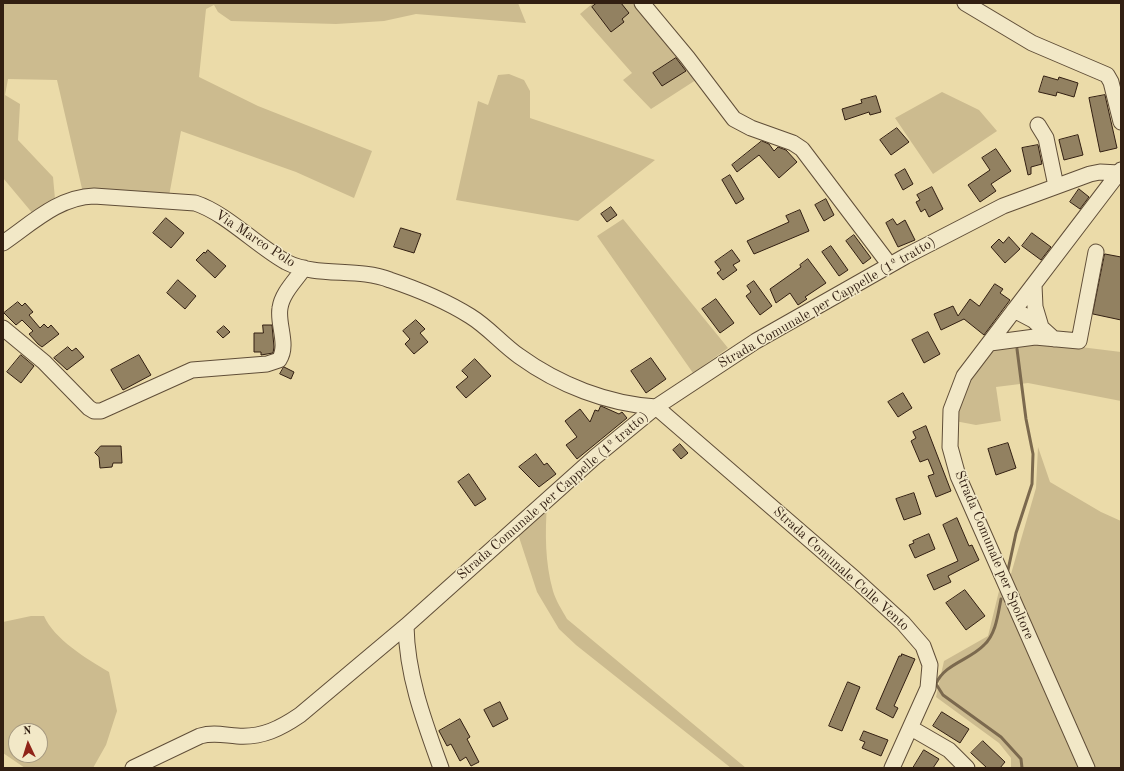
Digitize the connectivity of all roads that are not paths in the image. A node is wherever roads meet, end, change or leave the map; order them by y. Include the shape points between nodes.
1 (642, 3) edge
2 (965, 3) edge
3 (1121, 122) edge
4 (1038, 125) dead end
5 (1120, 172) edge
6 (1056, 186) junction
7 (3, 243) edge
8 (1096, 252) dead end
9 (889, 264) junction
10 (304, 268) junction
11 (1034, 285) junction
12 (1014, 310) junction
13 (3, 328) edge
14 (1038, 332) junction
15 (990, 343) junction
16 (656, 407) junction
17 (406, 626) junction
18 (911, 728) junction
19 (134, 768) edge
20 (441, 768) edge
21 (892, 768) edge
22 (967, 768) edge
23 (1087, 768) edge

1 - 9 street via 734,119 751,128 794,143 802,150
2 - 3 street via 1032,43 1107,75
4 - 6 street via 1046,138
5 - 6 street, Strada Comunale per Cappelle (1º tratto) via 1095,173
5 - 11 street, Strada Comunale per Spoltore
6 - 9 street, Strada Comunale per Cappelle (1º tratto) via 998,209
7 - 10 street, Via Marco Polo via 57,206 77,197 179,201 208,208 283,260
8 - 14 street via 1079,341 1054,339
9 - 16 street, Strada Comunale per Cappelle (1º tratto) via 756,342
10 - 13 street via 280,306 283,349 280,360 267,364 192,370 101,411 89,408 44,362
10 - 16 street, Via Marco Polo via 367,274 403,285 470,317 526,361 564,382 618,402
11 - 12 street, Strada Comunale per Spoltore
11 - 14 street
12 - 14 street via 1024,330
12 - 15 street, Strada Comunale per Spoltore
14 - 15 street
15 - 23 street, Strada Comunale per Spoltore via 964,376 951,410 950,446 958,476
16 - 17 street, Strada Comunale per Cappelle (1º tratto) via 595,457
16 - 18 street, Strada Comunale Colle Vento via 834,561 916,638 928,656 931,675 926,696
17 - 19 street, Strada Comunale per Cappelle (1º tratto) via 300,715 282,727 257,736 206,734
17 - 20 street via 409,668
18 - 21 street, Strada Comunale Colle Vento
18 - 22 street via 949,750

